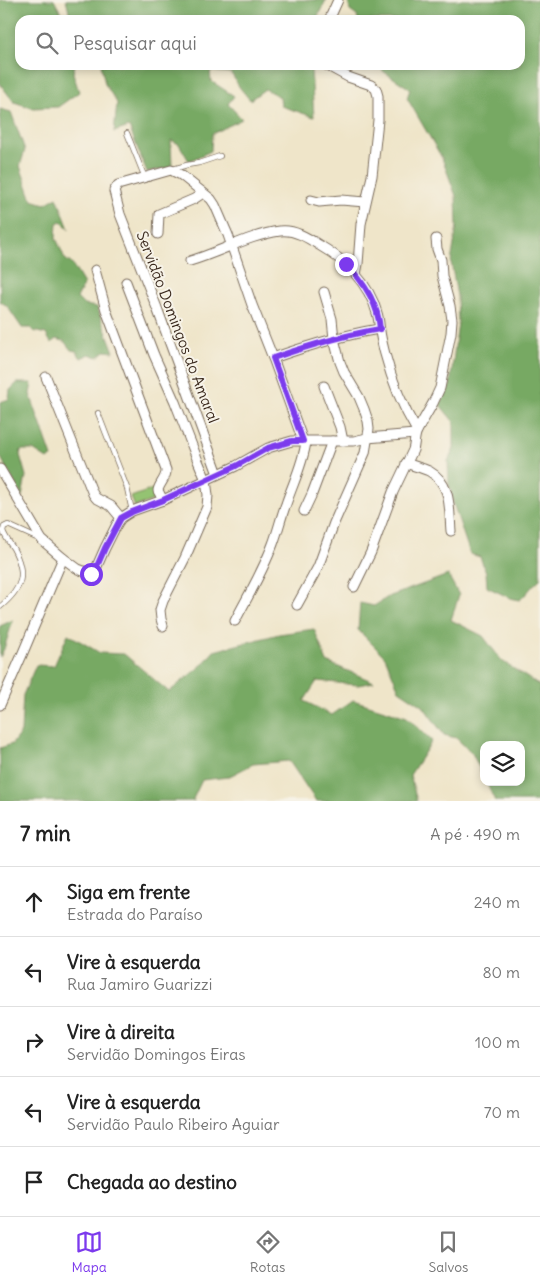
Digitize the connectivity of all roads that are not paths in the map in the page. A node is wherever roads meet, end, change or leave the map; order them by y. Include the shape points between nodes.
1 (338, 0) edge
2 (331, 15) edge
3 (336, 70) edge
4 (128, 133) dead end
5 (220, 156) dead end
6 (171, 170) junction
7 (145, 178) junction
8 (203, 193) junction
9 (311, 200) dead end
10 (365, 202) junction
11 (158, 234) dead end
12 (436, 238) dead end
13 (231, 245) junction
14 (190, 260) dead end
15 (95, 270) dead end
16 (356, 274) junction
17 (126, 282) dead end
18 (324, 292) dead end
19 (380, 329) junction
20 (334, 339) junction
21 (273, 358) junction
22 (46, 377) dead end
23 (324, 386) dead end
24 (98, 413) dead end
25 (416, 432) junction
26 (367, 438) junction
27 (304, 441) junction
28 (332, 441) junction
29 (343, 441) junction
30 (406, 463) junction
31 (0, 469) edge
32 (218, 474) junction
33 (206, 480) junction
34 (163, 500) junction
35 (304, 511) dead end
36 (132, 512) junction
37 (121, 518) junction
38 (451, 531) dead end
39 (42, 540) junction
40 (63, 558) junction
41 (354, 587) dead end
42 (297, 605) dead end
43 (0, 607) edge
44 (235, 621) dead end
45 (163, 626) dead end
46 (0, 704) edge

1 - 2 street
3 - 10 street via 372,85 378,92 372,176
4 - 7 lane
5 - 6 lane
6 - 7 street
6 - 8 street
7 - 32 street, Servidão Domingos do Amaral via 118,185 114,191
8 - 11 street via 160,214
8 - 13 street via 215,205
9 - 10 street
10 - 16 street
12 - 25 street via 450,306 451,333 440,388
13 - 14 street
13 - 16 street via 279,231 290,232 327,249
13 - 21 street
15 - 34 street via 106,310 166,470 158,489
16 - 19 street via 372,300
17 - 33 street
18 - 20 street
19 - 20 street
19 - 25 street via 400,399
20 - 21 street
20 - 26 street via 344,372 368,421
21 - 27 street
22 - 37 street via 93,494 111,506
23 - 29 street
24 - 36 lane via 127,488
25 - 26 street
25 - 30 street via 415,446
26 - 29 street
26 - 42 street via 365,453 318,567
27 - 28 street
27 - 32 street via 268,448
27 - 44 street via 301,465 273,544
28 - 29 street
28 - 35 street
30 - 38 street via 427,470 444,484
30 - 41 street
31 - 39 street
32 - 33 street
33 - 34 street
33 - 45 street via 207,506 163,601 160,610
34 - 36 street
36 - 37 street
37 - 40 street via 94,573 88,574
39 - 40 street
39 - 43 lane via 8,525 4,527 4,535 18,558 22,575 13,594
40 - 46 street

